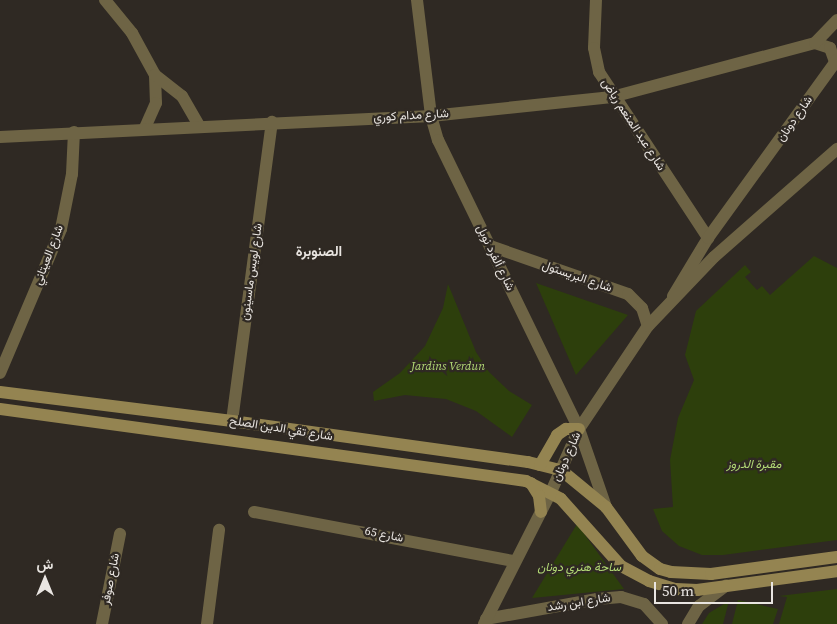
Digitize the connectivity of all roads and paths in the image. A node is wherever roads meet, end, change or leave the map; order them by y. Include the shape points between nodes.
1 (105, 0) edge
2 (417, 0) edge
3 (596, 0) edge
4 (836, 22) edge
5 (815, 42) junction
6 (836, 61) edge
7 (155, 75) junction
8 (612, 97) junction
9 (431, 116) junction
10 (272, 122) junction
11 (200, 126) junction
12 (145, 128) junction
13 (74, 132) junction
14 (0, 137) edge
15 (837, 149) edge
16 (708, 238) junction
17 (490, 246) junction
18 (670, 301) junction
19 (648, 326) junction
20 (0, 372) edge
21 (0, 392) edge
22 (0, 409) edge
23 (232, 421) junction
24 (579, 429) junction
25 (540, 466) junction
26 (561, 470) junction
27 (531, 483) junction
28 (551, 492) junction
29 (606, 507) junction
30 (254, 512) dead end
31 (540, 512) junction
32 (219, 530) dead end
33 (120, 534) dead end
34 (837, 557) edge
35 (514, 561) junction
36 (837, 571) edge
37 (726, 586) junction
38 (485, 622) edge
39 (102, 624) edge
40 (207, 624) edge
41 (662, 624) edge
42 (688, 624) edge

1 - 7 street via 132,32
2 - 9 street, شارع ألفرد نوبل
3 - 8 street, شارع عبد المنعم رياض via 595,57
4 - 5 street, شارع مدام كوري
5 - 6 street via 830,48
5 - 8 street, شارع مدام كوري
6 - 16 street, شارع دونان
7 - 11 street via 182,96
7 - 12 street via 156,103
8 - 9 street, شارع مدام كوري
8 - 16 street, شارع عبد المنعم رياض
9 - 10 street, شارع مدام كوري
9 - 17 street, شارع ألفرد نوبل via 443,152
10 - 11 street, شارع مدام كوري
10 - 23 street, شارع لويس ماسينون
11 - 12 street, شارع مدام كوري
12 - 13 street, شارع مدام كوري
13 - 14 street, شارع مدام كوري
13 - 20 street, شارع العيتاني via 72,174 61,229
15 - 18 street, شارع دونان via 714,257
16 - 18 street, شارع دونان
17 - 19 street, شارع البريستول via 628,294 642,308
17 - 24 street, شارع ألفرد نوبل
18 - 19 street, شارع دونان
19 - 24 street, شارع دونان
21 - 23 main road, شارع تقي الدين الصلح
22 - 27 main road, شارع تقي الدين الصلح via 471,471
23 - 25 main road, شارع تقي الدين الصلح
24 - 25 main road via 566,429 557,435
24 - 26 street, شارع دونان
24 - 29 street, شارع ألفرد نوبل
25 - 26 main road, شارع تقي الدين الصلح
26 - 28 street, شارع دونان
26 - 29 main road
27 - 28 main road, شارع تقي الدين الصلح
27 - 31 main road via 539,496
28 - 31 street, شارع دونان
28 - 37 main road, شارع تقي الدين الصلح via 621,566 637,576 676,589
29 - 34 main road via 642,556 660,569 671,572 712,574
30 - 35 street, شارع 65
31 - 35 street, شارع دونان
32 - 40 street
33 - 39 street, شارع صوفر
35 - 38 street, شارع دونان
36 - 37 main road, شارع تقي الدين الصلح
37 - 42 street via 699,606
38 - 41 street, شارع ابن رشد via 621,598 644,604

